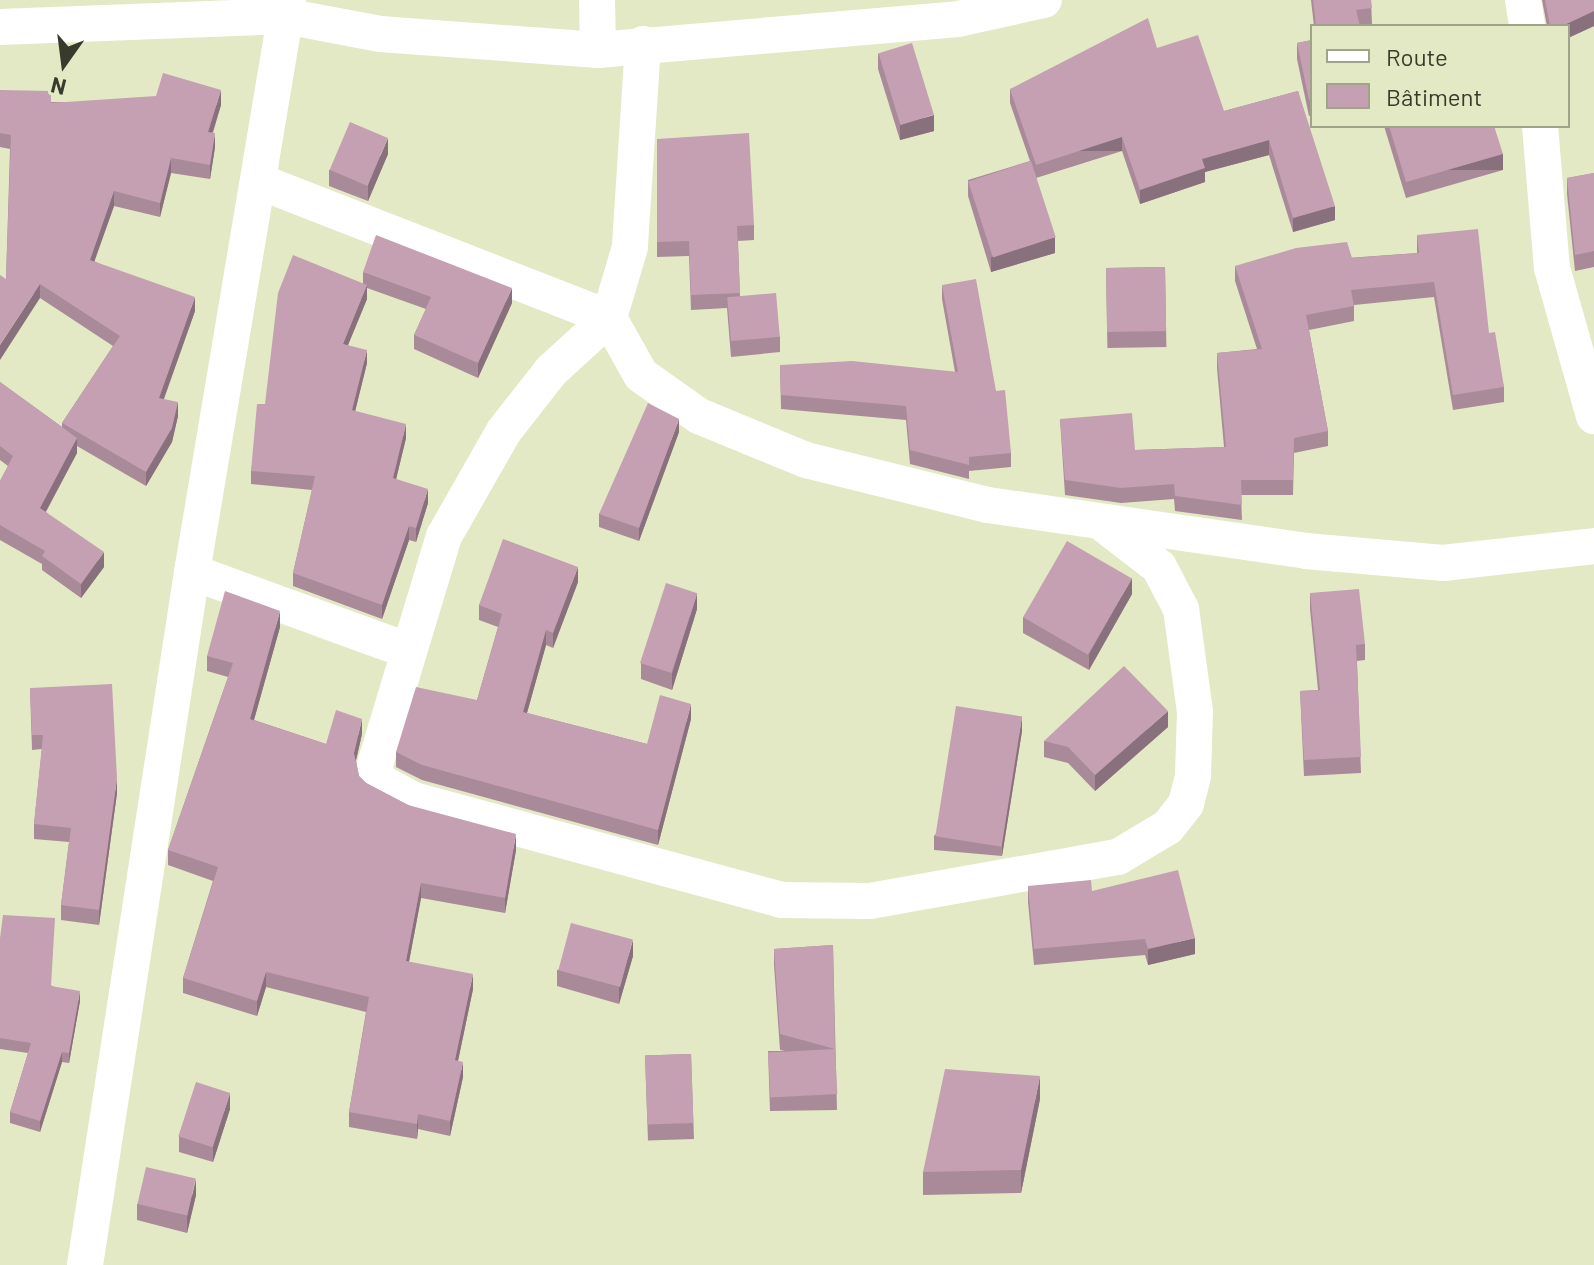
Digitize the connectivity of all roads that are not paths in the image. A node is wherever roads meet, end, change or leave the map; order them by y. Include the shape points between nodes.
1 (597, 0) edge
2 (1044, 0) edge
3 (1523, 0) edge
4 (287, 8) edge
5 (1527, 24) edge
6 (0, 27) edge
7 (643, 44) junction
8 (598, 50) junction
9 (1540, 128) edge
10 (258, 181) junction
11 (609, 318) junction
12 (1594, 416) edge
13 (1102, 523) junction
14 (1594, 546) edge
15 (192, 572) junction
16 (409, 651) junction
17 (85, 1265) edge

1 - 8 street
2 - 7 street via 958,19
3 - 5 street
4 - 6 street
4 - 8 street via 380,34
4 - 10 street
7 - 8 street
7 - 11 street via 630,247
9 - 12 street via 1552,268
10 - 11 street
10 - 15 street
11 - 13 street via 641,375 712,422 806,460 988,505
11 - 16 street via 551,371 504,431 444,536
13 - 14 street via 1306,551 1443,563
13 - 16 street via 1159,567 1181,609 1195,712 1193,775 1186,804 1168,827 1118,857 1053,872 870,901 781,900 414,800 377,780 375,765
15 - 16 street
15 - 17 street

